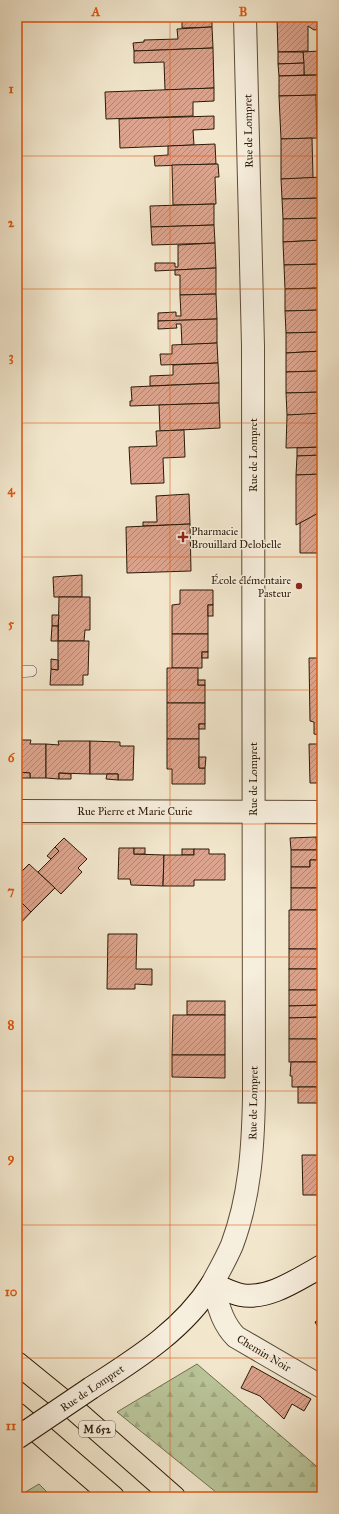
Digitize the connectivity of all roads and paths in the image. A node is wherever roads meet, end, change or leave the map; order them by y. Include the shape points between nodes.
1 (245, 17) edge
2 (31, 671) dead end
3 (17, 672) edge
4 (254, 810) junction
5 (17, 811) edge
6 (322, 812) edge
7 (322, 1266) edge
8 (212, 1284) junction
9 (17, 1363) edge
10 (322, 1387) edge
11 (17, 1414) edge
12 (17, 1438) edge
13 (113, 1497) edge
14 (174, 1497) edge

1 - 4 street, Rue de Lompret via 253,346
2 - 3 lane
4 - 5 street, Rue Pierre et Marie Curie
4 - 6 street, Rue Pierre et Marie Curie
4 - 8 street, Rue de Lompret via 254,1097 251,1167 247,1195 238,1226 231,1247
7 - 8 street via 262,1295 240,1295
8 - 10 street, Chemin Noir via 228,1329
8 - 12 street, Rue de Lompret, bridge via 179,1324 132,1361
9 - 14 highway, M 652
11 - 13 highway

